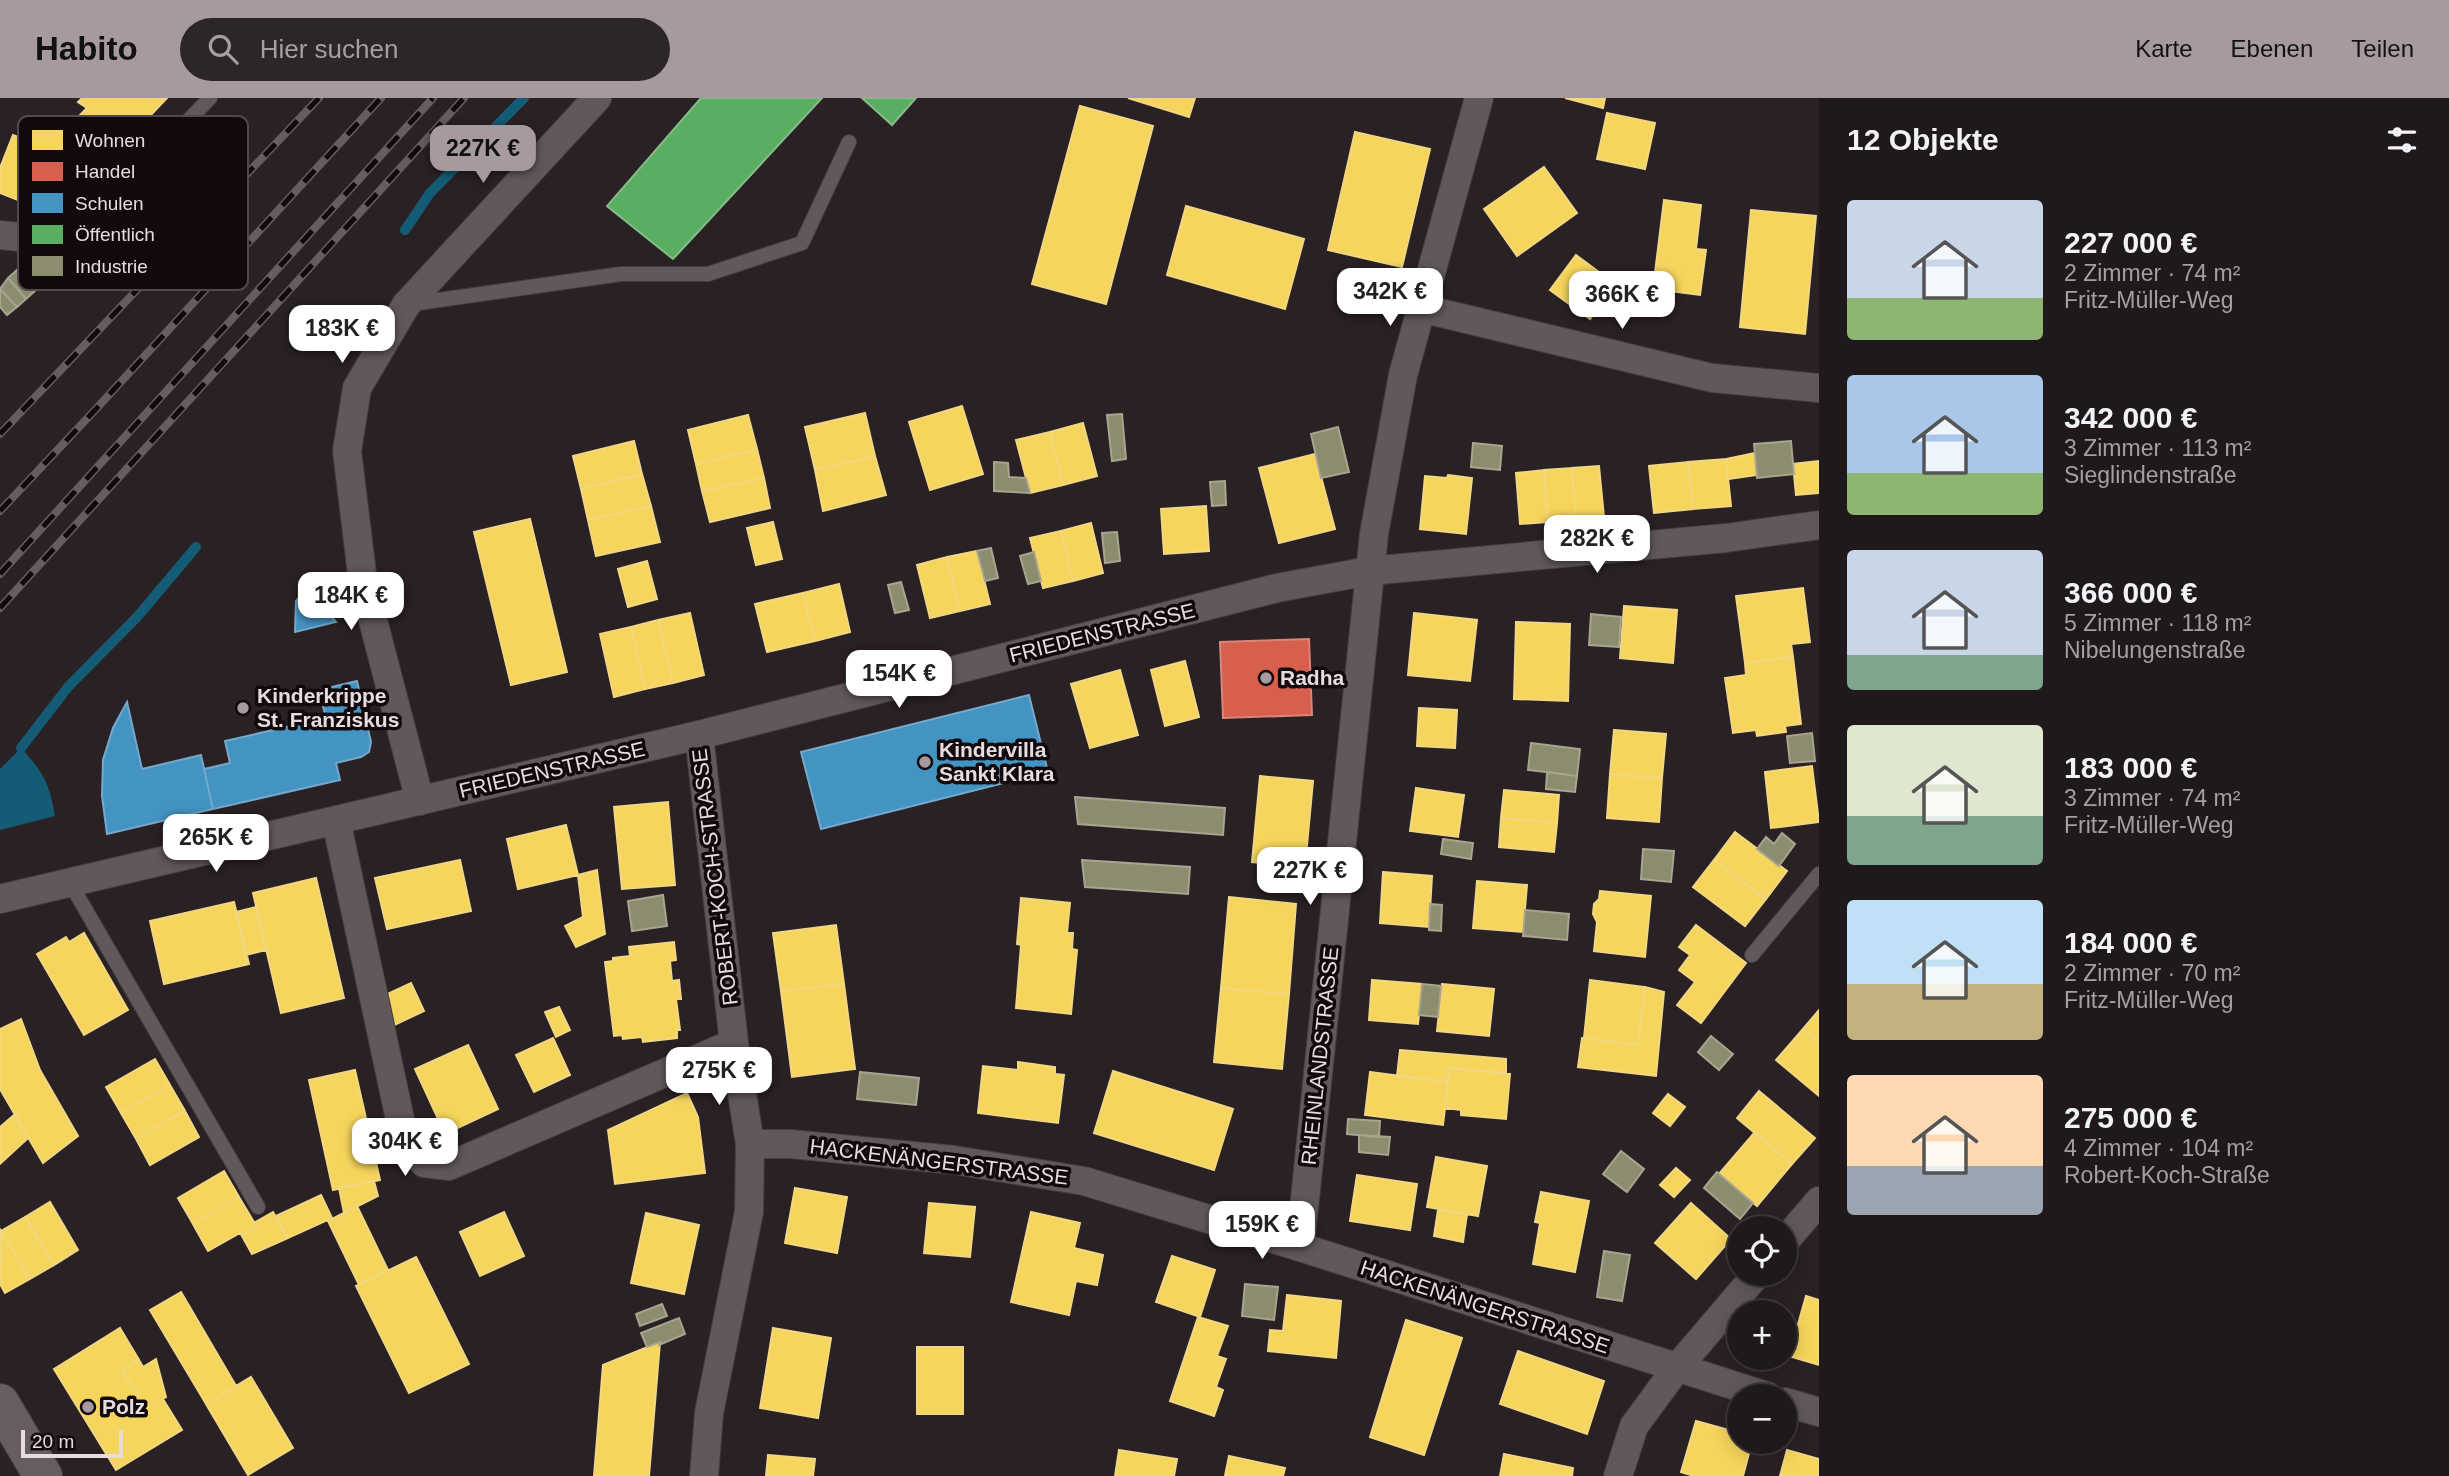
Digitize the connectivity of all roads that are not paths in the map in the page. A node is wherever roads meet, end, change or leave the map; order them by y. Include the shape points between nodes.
1 (210, 98) edge
2 (597, 98) edge
3 (1479, 98) edge
4 (193, 116) edge
5 (849, 142) dead end
6 (0, 234) edge
7 (18, 236) edge
8 (406, 305) junction
9 (1420, 308) junction
10 (1819, 388) edge
11 (1819, 525) edge
12 (1369, 571) junction
13 (699, 735) junction
14 (420, 801) junction
15 (335, 820) junction
16 (1819, 874) edge
17 (70, 883) junction
18 (0, 899) edge
19 (1752, 955) dead end
20 (734, 1043) junction
21 (750, 1144) junction
22 (1819, 1201) edge
23 (258, 1207) dead end
24 (1797, 1227) edge
25 (1300, 1247) junction
26 (1747, 1286) edge
27 (1676, 1369) junction
28 (1727, 1384) edge
29 (0, 1403) edge
30 (1797, 1406) edge
31 (1819, 1412) edge
32 (43, 1476) edge
33 (704, 1476) edge
34 (1618, 1476) edge

1 - 4 lane
2 - 8 street
3 - 9 street, RHEINLANDSTRASSE
5 - 8 lane via 802,243 708,274 621,274
6 - 7 street
8 - 14 street via 357,388 347,451 363,582
9 - 10 street via 1712,378
9 - 12 street, RHEINLANDSTRASSE via 1403,375
11 - 12 street, FRIEDENSTRASSE
12 - 13 street, FRIEDENSTRASSE via 1277,588
12 - 25 street, RHEINLANDSTRASSE
13 - 14 street, FRIEDENSTRASSE
13 - 20 street, ROBERT-KOCH-STRASSE
14 - 15 street, FRIEDENSTRASSE
15 - 17 street, FRIEDENSTRASSE
15 - 20 street via 404,1138 424,1163 449,1166
16 - 19 lane
17 - 18 street, FRIEDENSTRASSE
17 - 23 lane
20 - 21 street, ROBERT-KOCH-STRASSE
21 - 25 street, HACKENÄNGERSTRASSE via 954,1160 1084,1181
21 - 33 street, ROBERT-KOCH-STRASSE via 749,1212 709,1413
22 - 24 street
25 - 27 street, HACKENÄNGERSTRASSE
26 - 27 street
27 - 28 street, HACKENÄNGERSTRASSE
27 - 34 street via 1634,1426
29 - 32 main road
30 - 31 street

